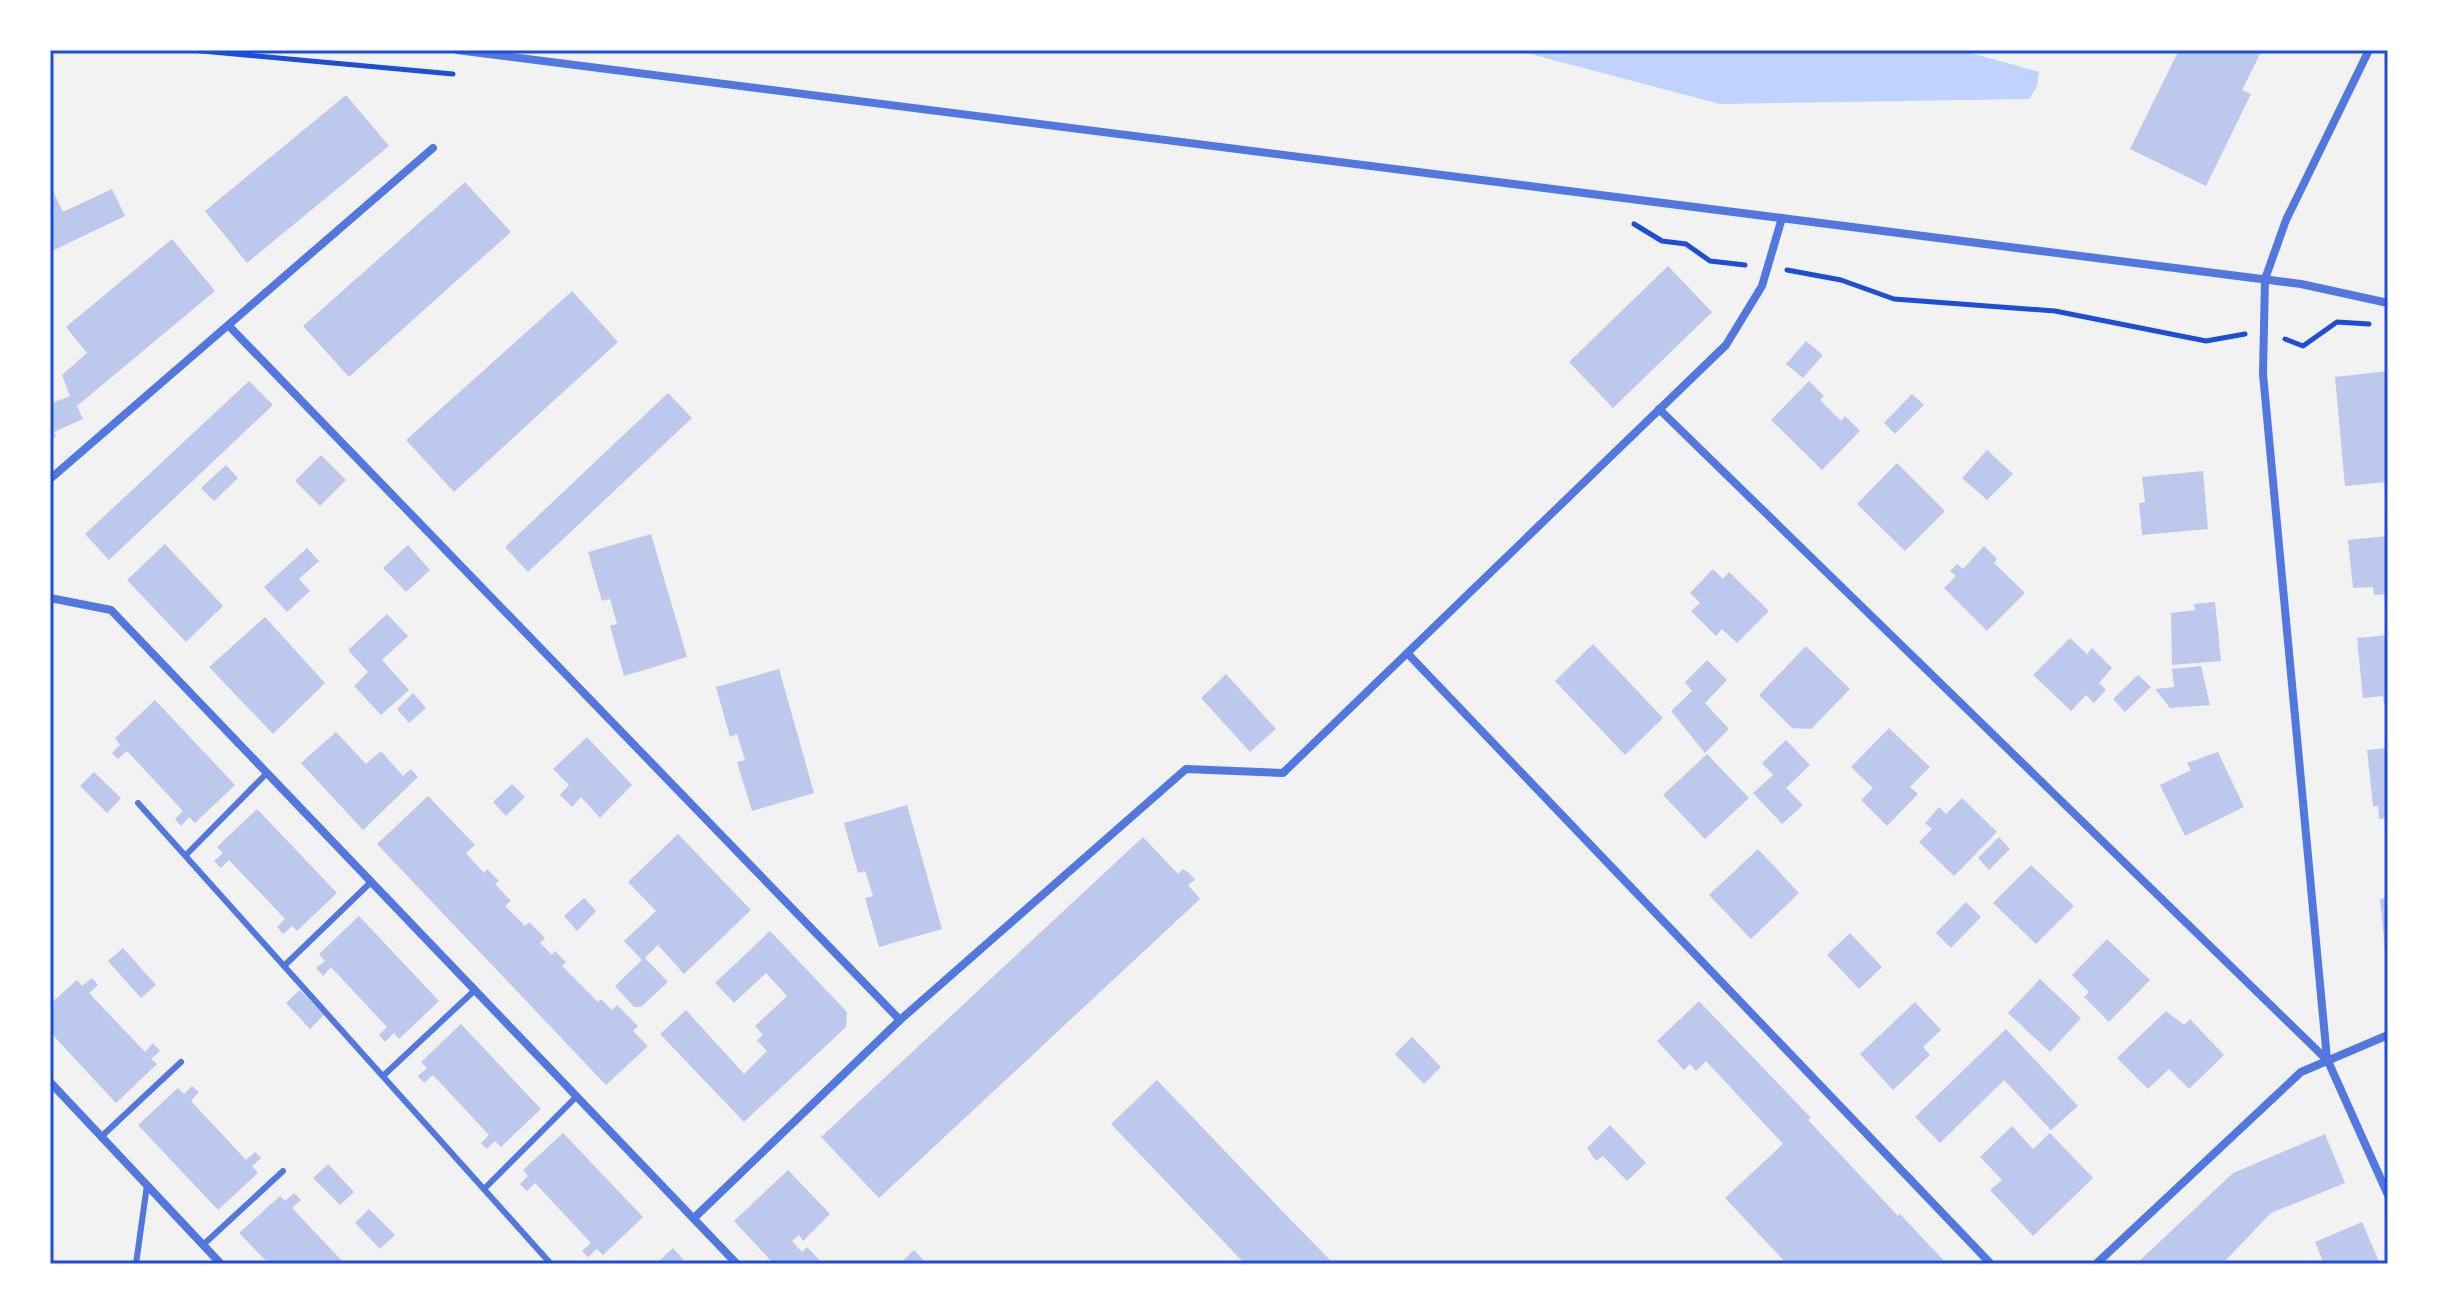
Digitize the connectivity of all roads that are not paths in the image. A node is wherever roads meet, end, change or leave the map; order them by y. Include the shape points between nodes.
1 (457, 50) edge
2 (2369, 50) edge
3 (433, 148) dead end
4 (1782, 218) junction
5 (2265, 279) junction
6 (2388, 303) edge
7 (229, 326) junction
8 (1659, 409) junction
9 (50, 479) edge
10 (50, 598) edge
11 (1408, 654) junction
12 (266, 774) junction
13 (138, 803) dead end
14 (186, 855) junction
15 (370, 883) junction
16 (284, 966) junction
17 (475, 990) junction
18 (900, 1020) junction
19 (2388, 1035) edge
20 (2327, 1059) junction
21 (181, 1062) dead end
22 (383, 1076) junction
23 (50, 1082) edge
24 (577, 1096) junction
25 (102, 1136) junction
26 (283, 1171) dead end
27 (147, 1185) junction
28 (485, 1188) junction
29 (2388, 1195) edge
30 (694, 1218) junction
31 (203, 1245) junction
32 (136, 1264) edge
33 (221, 1264) edge
34 (551, 1264) edge
35 (737, 1264) edge
36 (1991, 1264) edge
37 (2096, 1264) edge

1 - 4 street
2 - 5 street via 2286,220
3 - 7 street
4 - 5 street
4 - 8 street via 1770,267 1740,325
5 - 6 street
5 - 20 street via 2264,406
7 - 9 street
7 - 18 street
8 - 11 street
8 - 20 street
10 - 12 street via 111,610
11 - 18 street via 1283,773 1186,769
11 - 36 street
12 - 14 lane
12 - 15 street
13 - 14 lane
14 - 16 lane
15 - 16 lane
15 - 17 street
16 - 22 lane
17 - 22 lane
17 - 24 street
18 - 30 street
19 - 20 street
20 - 29 street
20 - 37 street via 2301,1072
21 - 25 lane
22 - 28 lane
23 - 25 street
24 - 28 lane
24 - 30 street
25 - 27 street
26 - 31 lane
27 - 31 street
27 - 32 lane
28 - 34 lane
30 - 35 street
31 - 33 street

